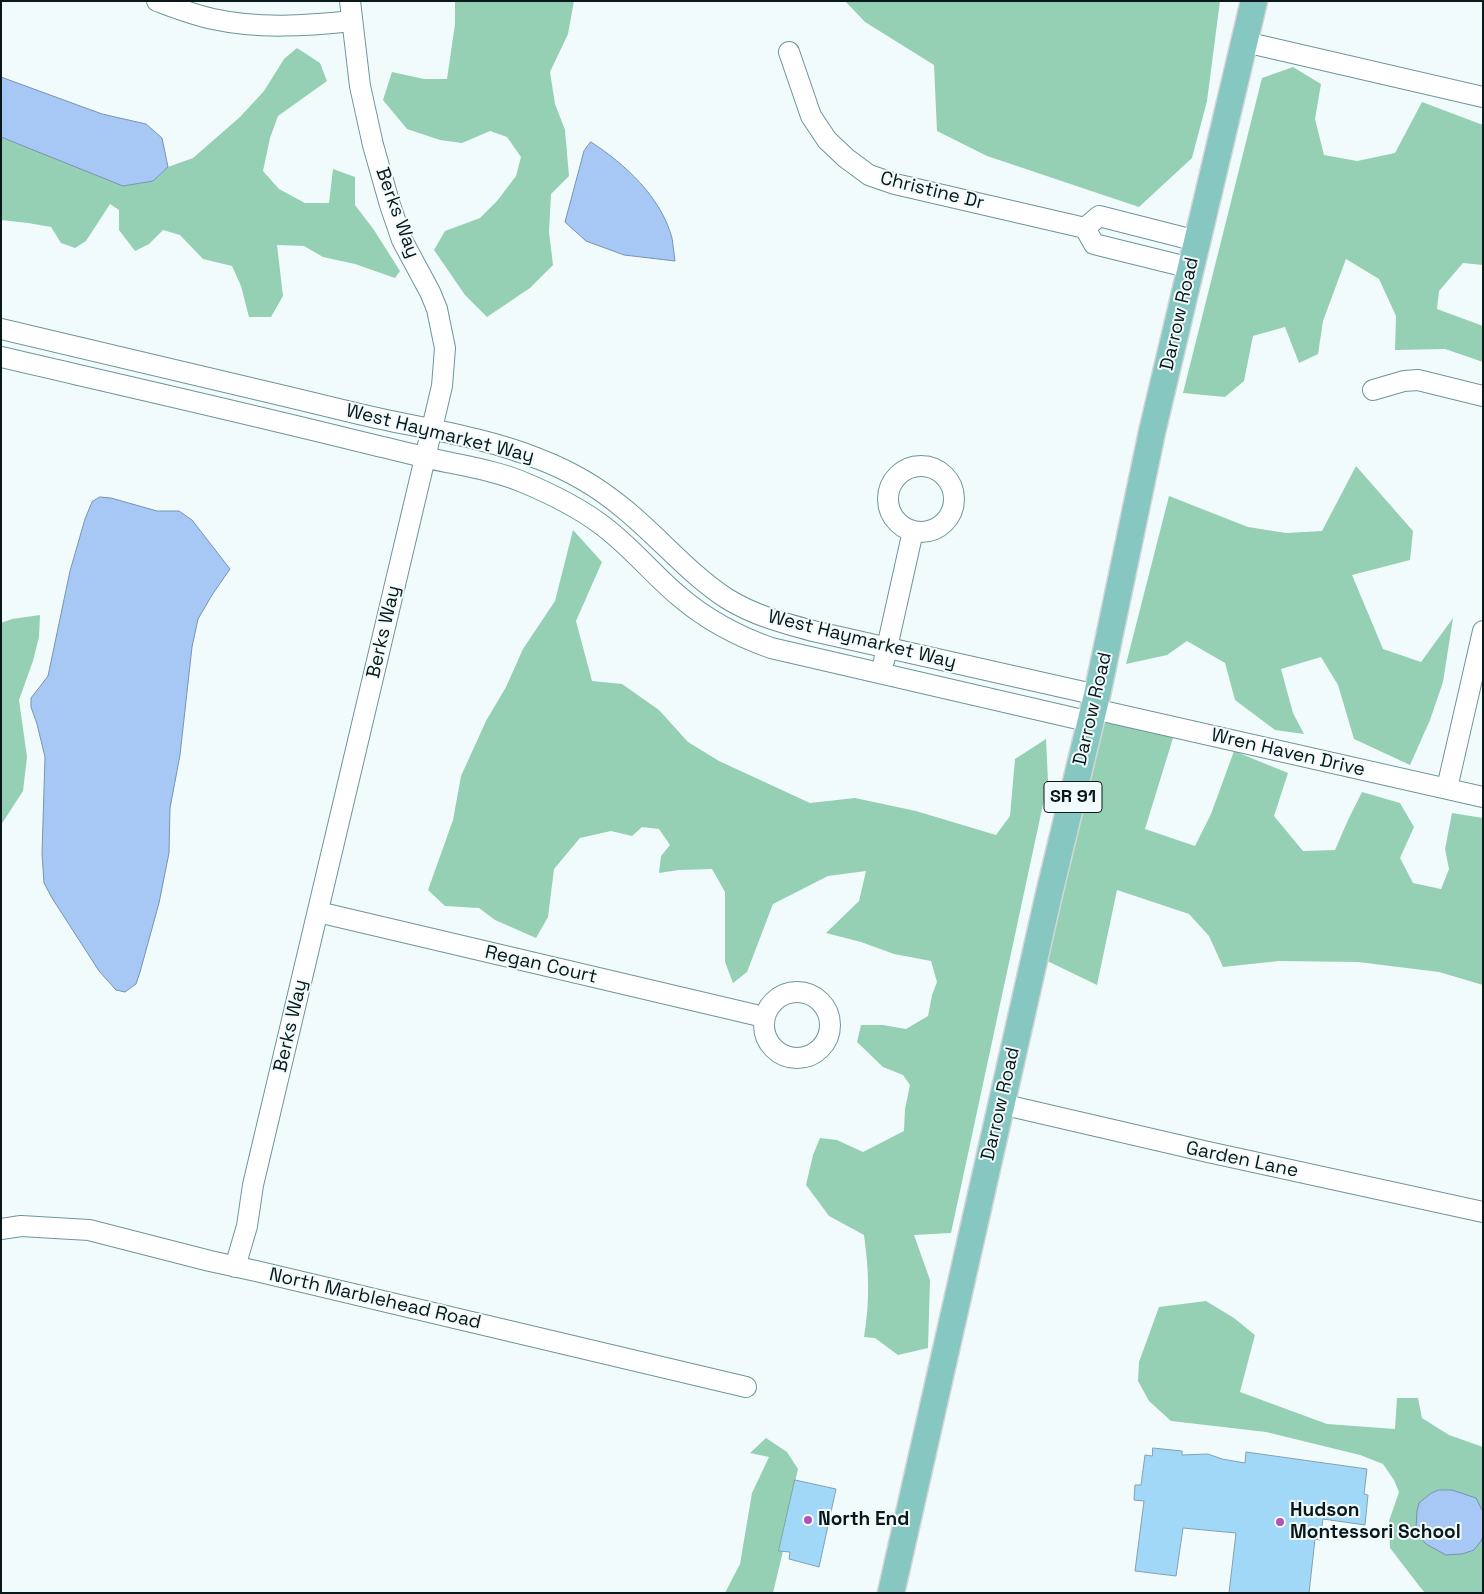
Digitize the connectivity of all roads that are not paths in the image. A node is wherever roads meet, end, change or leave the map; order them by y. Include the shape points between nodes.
1 (157, 1) edge
2 (1254, 1) edge
3 (351, 11) edge
4 (1245, 42) junction
5 (789, 52) dead end
6 (1474, 95) edge
7 (1085, 228) junction
8 (1197, 241) junction
9 (1191, 268) junction
10 (1, 329) edge
11 (1, 357) edge
12 (1373, 390) dead end
13 (1483, 396) edge
14 (431, 430) junction
15 (424, 457) junction
16 (913, 531) dead end
17 (1483, 631) edge
18 (886, 648) junction
19 (881, 673) junction
20 (1094, 709) junction
21 (1447, 788) junction
22 (1483, 797) edge
23 (318, 912) junction
24 (764, 1017) dead end
25 (1001, 1104) junction
26 (1483, 1212) edge
27 (1, 1229) edge
28 (235, 1267) junction
29 (746, 1387) dead end
30 (891, 1593) edge

1 - 3 street via 215,20 249,24 288,26
2 - 4 main road, Darrow Road / SR 91
3 - 14 street, Berks Way via 360,86 373,146 402,240 437,309 445,348 442,386
4 - 6 street
4 - 8 main road, Darrow Road / SR 91
5 - 7 street, Christine Dr via 811,116 827,140 869,175 895,184
7 - 8 street via 1099,216
7 - 9 street via 1094,244
8 - 9 main road, Darrow Road / SR 91
9 - 20 main road, Darrow Road / SR 91 via 1152,432
10 - 14 street, West Haymarket Way
11 - 15 street, West Haymarket Way
12 - 13 street via 1418,380
14 - 15 street, Berks Way
14 - 18 street, West Haymarket Way via 516,450 578,478 623,507 703,581 744,609 776,621
15 - 19 street, West Haymarket Way via 522,481 577,508 612,534 678,596 732,632 771,648
15 - 23 street, Berks Way
16 - 18 street
17 - 21 street
18 - 19 street
18 - 20 street, West Haymarket Way
19 - 20 street, West Haymarket Way
20 - 21 street, Wren Haven Drive
20 - 25 main road, Darrow Road / SR 91
21 - 22 street, Wren Haven Drive
23 - 24 street, Regan Court
23 - 28 street, Berks Way
25 - 26 street, Garden Lane
25 - 30 main road, Darrow Road / SR 91
27 - 28 street, North Marblehead Road via 21,1226 89,1230
28 - 29 street, North Marblehead Road

